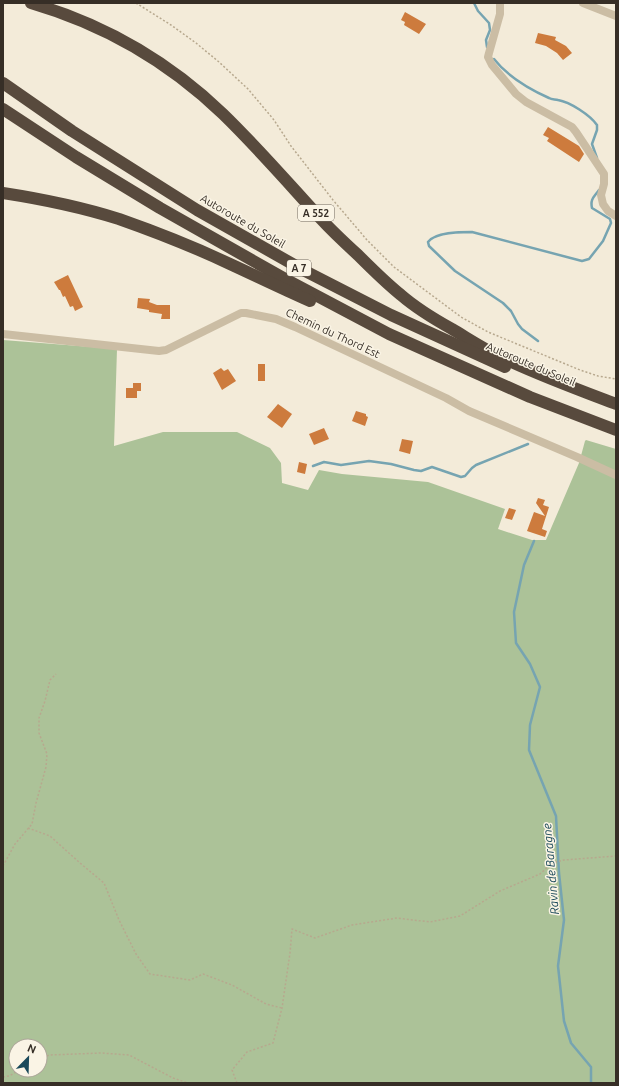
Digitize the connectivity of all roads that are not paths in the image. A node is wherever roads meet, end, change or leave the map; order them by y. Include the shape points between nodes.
1 (31, 3) edge
2 (500, 3) edge
3 (583, 3) edge
4 (616, 16) edge
5 (3, 83) edge
6 (3, 109) edge
7 (3, 193) edge
8 (616, 216) edge
9 (3, 334) edge
10 (388, 334) junction
11 (616, 404) edge
12 (616, 411) edge
13 (616, 430) edge
14 (616, 476) edge

1 - 11 highway, A 552 via 110,33 173,72 222,114 369,266 401,295 431,316 504,359
2 - 8 street via 500,14 488,53 490,61 516,94 572,127 604,174 601,195 603,204
3 - 4 street
5 - 12 highway, Autoroute du Soleil / A 7 via 72,131 197,210 305,271 473,353
6 - 10 highway, A 7 via 160,208
7 - 10 highway via 78,208 154,232
9 - 14 street, Chemin du Thord Est via 166,350 241,313 276,319 469,411 578,457
10 - 13 highway, A 7 via 530,397

